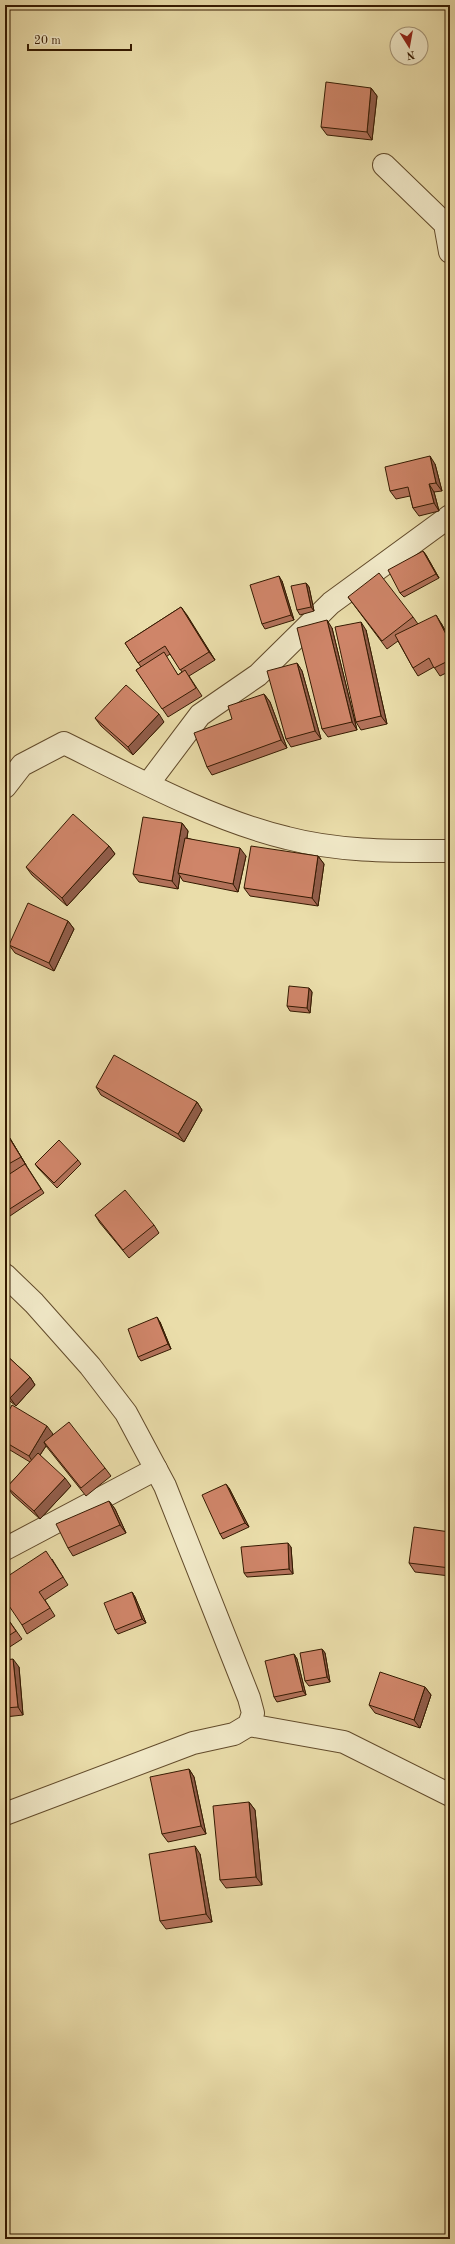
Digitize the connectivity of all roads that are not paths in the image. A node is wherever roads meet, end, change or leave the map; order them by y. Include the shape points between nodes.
1 (384, 165) dead end
2 (450, 252) edge
3 (450, 516) edge
4 (148, 784) junction
5 (5, 787) edge
6 (450, 851) edge
7 (5, 1275) edge
8 (156, 1469) junction
9 (5, 1549) edge
10 (249, 1725) junction
11 (450, 1795) edge
12 (5, 1814) edge

1 - 2 street via 444,224
3 - 4 street via 331,603 258,675 200,715
4 - 5 street via 64,743 22,765
4 - 6 street via 225,818 287,838 347,849
7 - 8 street via 34,1303 90,1366 126,1413
8 - 9 street
8 - 10 street via 249,1698 253,1713
10 - 11 street via 344,1742
10 - 12 street via 234,1734 193,1743

